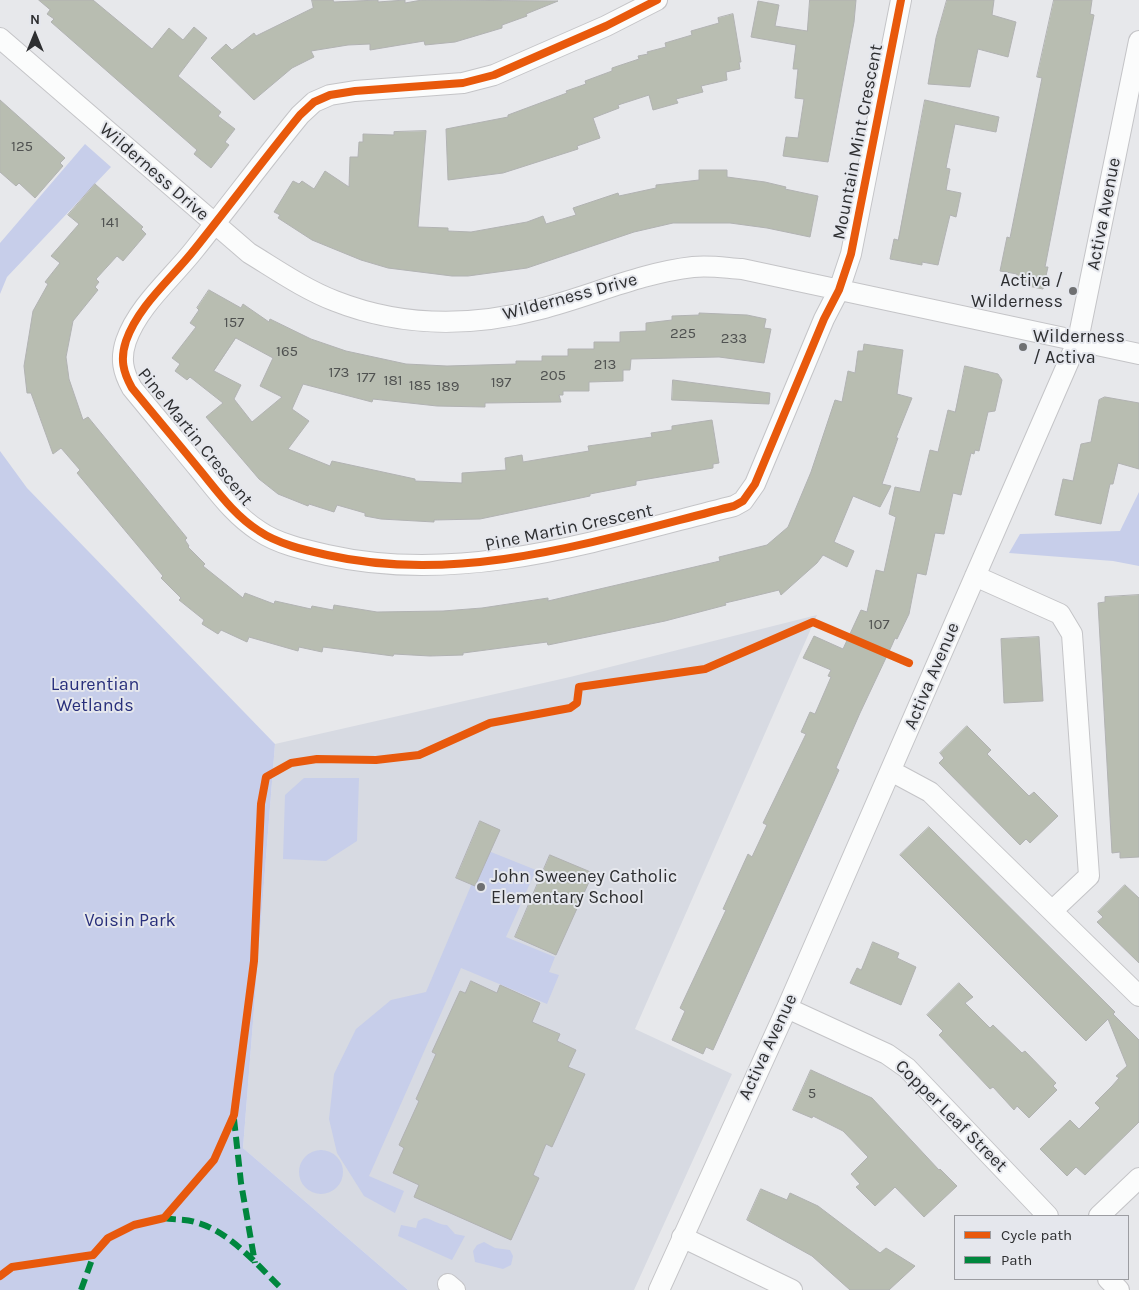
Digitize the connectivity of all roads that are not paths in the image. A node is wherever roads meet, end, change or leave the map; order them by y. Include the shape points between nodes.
1 (657, 0) edge
2 (901, 0) edge
3 (0, 38) edge
4 (1139, 41) edge
5 (1132, 117) edge
6 (214, 225) junction
7 (839, 290) junction
8 (1078, 340) junction
9 (1139, 354) edge
10 (975, 576) junction
11 (890, 772) junction
12 (1052, 911) junction
13 (1139, 996) edge
14 (787, 1008) junction
15 (1139, 1178) edge
16 (1047, 1215) edge
17 (1100, 1215) edge
18 (682, 1238) junction
19 (1109, 1280) edge
20 (659, 1290) edge
21 (792, 1290) edge
22 (1119, 1290) edge

1 - 6 street via 494,75 464,83 355,91 330,95 314,102 290,127
2 - 7 street, Mountain Mint Crescent via 851,254
3 - 6 street, Wilderness Drive
4 - 5 street, Activa Avenue
5 - 8 street, Activa Avenue
6 - 7 street, Wilderness Drive via 249,253 294,281 335,301 396,318 445,323 478,321 539,309 642,277 695,267 742,269
6 - 7 street, Pine Martin Crescent via 144,310 126,340 121,358 125,375 132,388 237,516 261,533 284,543 351,560 420,566 468,565 554,551 734,506 743,501 755,484
7 - 8 street, Wilderness Drive
8 - 9 street, Wilderness Drive
8 - 10 street, Activa Avenue
10 - 11 street, Activa Avenue
10 - 12 street via 1060,614 1072,634 1089,876
11 - 12 street via 930,792
11 - 14 street, Activa Avenue
12 - 13 street
14 - 16 street, Copper Leaf Street via 887,1054 907,1068
14 - 18 street, Activa Avenue
15 - 17 street
18 - 20 street, Activa Avenue
18 - 21 street
19 - 22 street

